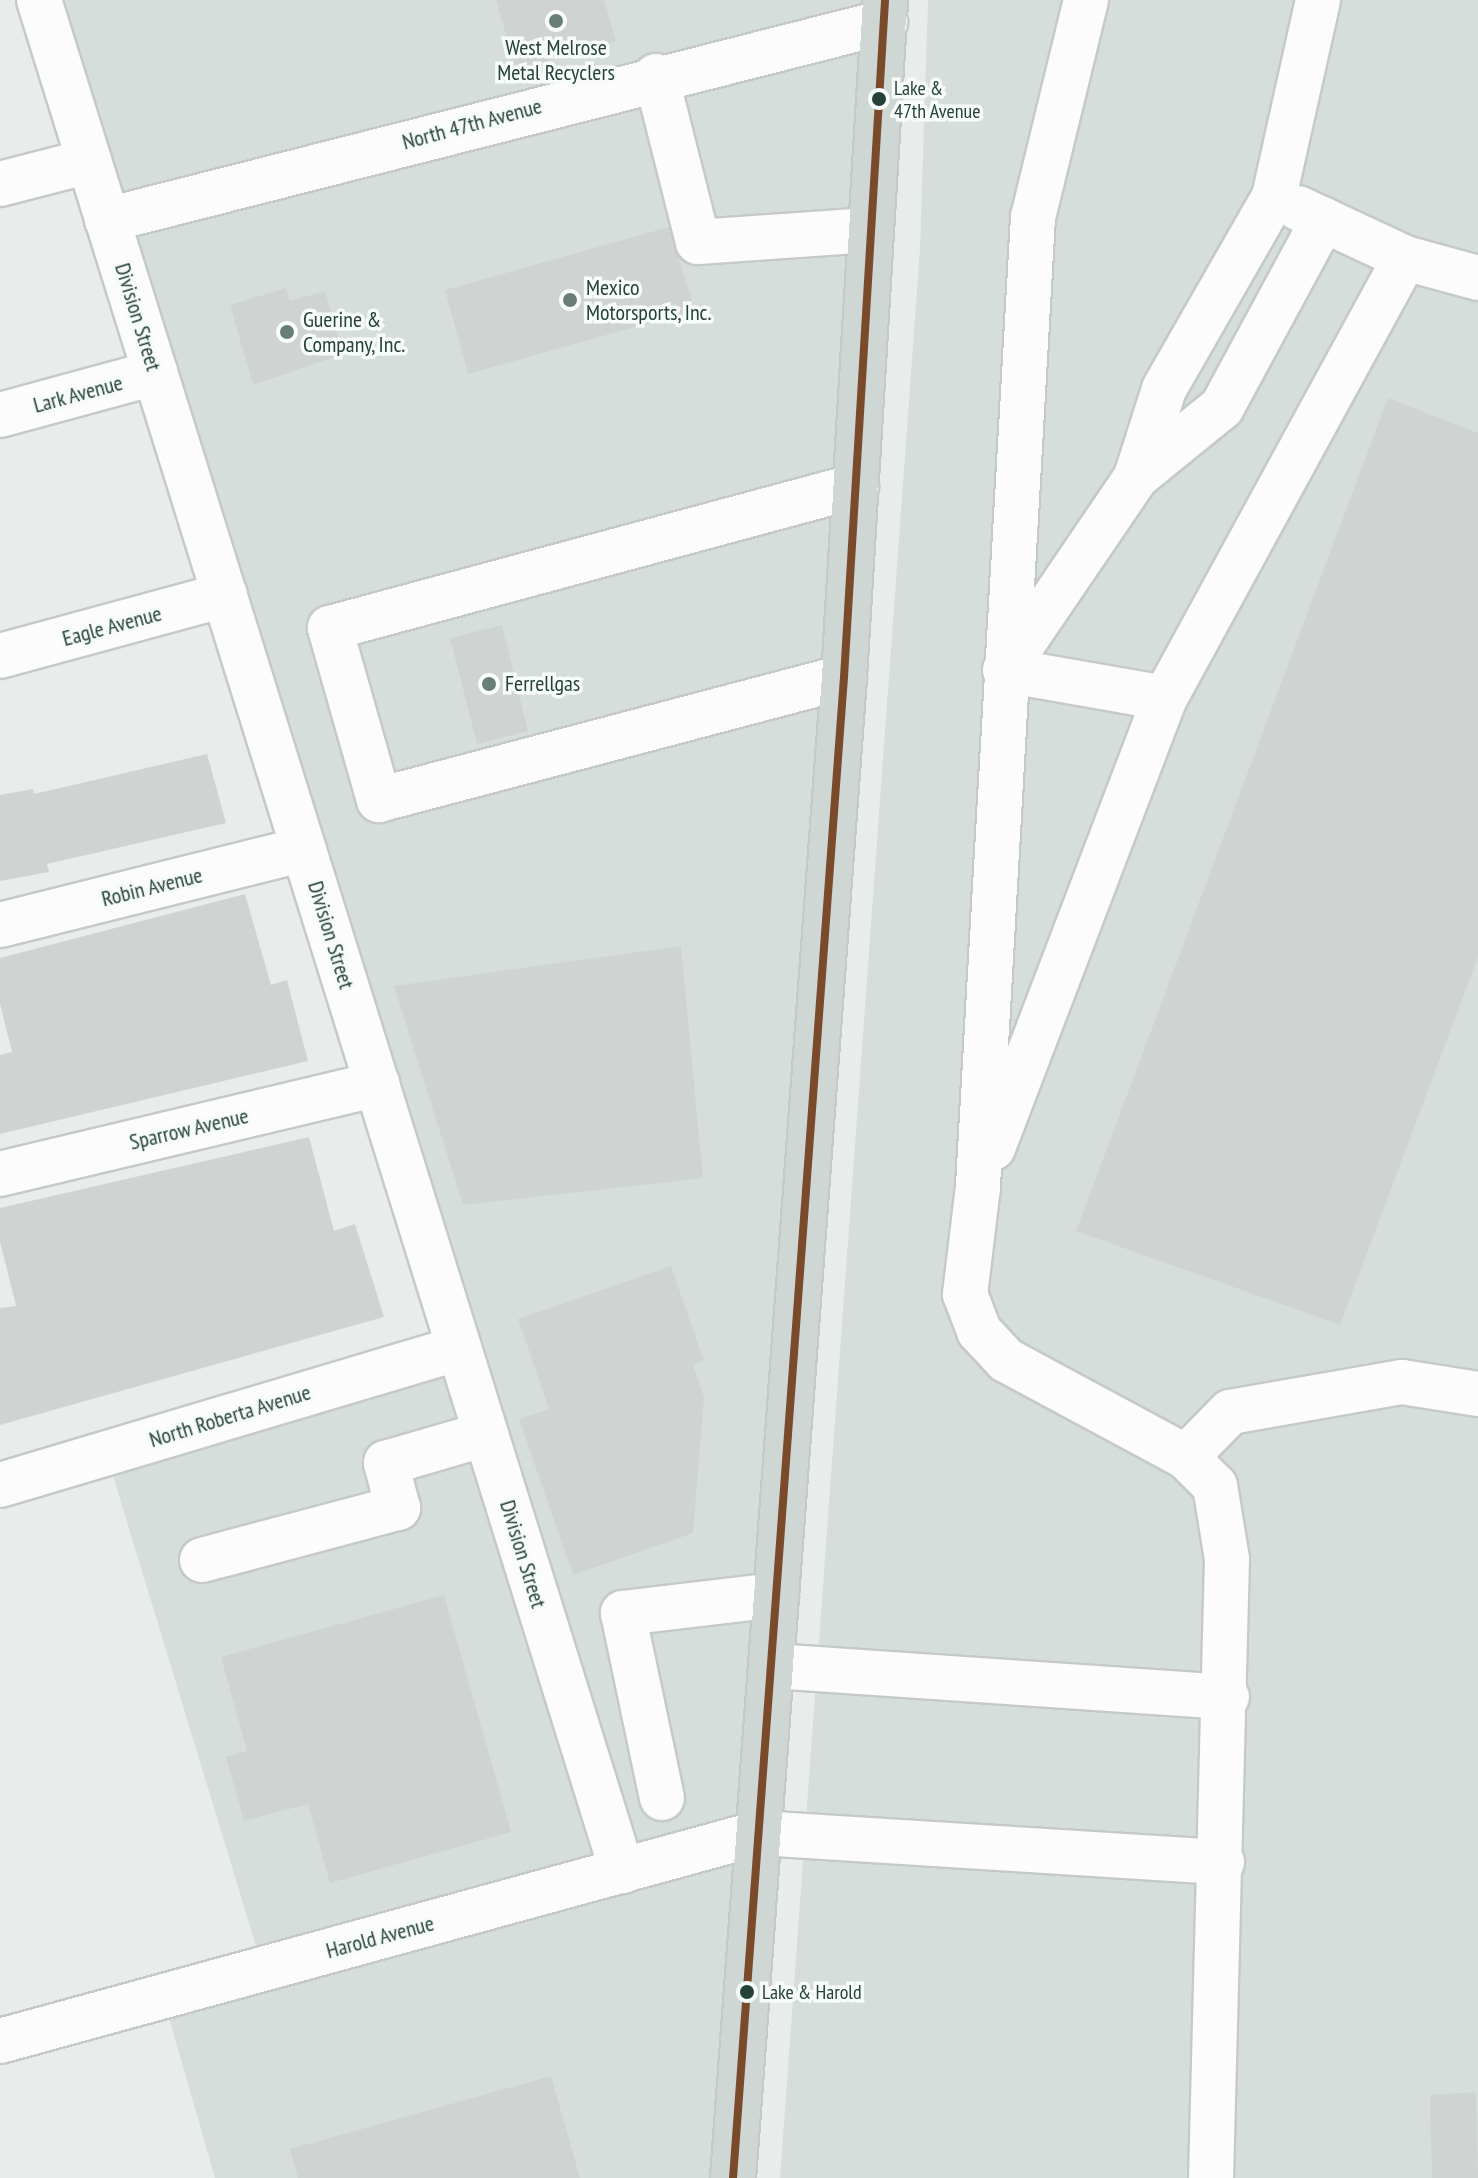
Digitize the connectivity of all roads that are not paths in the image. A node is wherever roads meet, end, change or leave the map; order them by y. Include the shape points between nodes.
1 (39, 0) edge
2 (1086, 0) edge
3 (1318, 0) edge
4 (885, 11) edge
5 (656, 76) junction
6 (89, 161) junction
7 (0, 184) edge
8 (1274, 197) junction
9 (107, 220) junction
10 (1323, 220) junction
11 (870, 230) junction
12 (1405, 258) junction
13 (1478, 278) edge
14 (155, 373) junction
15 (0, 415) edge
16 (1136, 477) junction
17 (856, 486) junction
18 (225, 595) junction
19 (0, 656) edge
20 (1005, 670) junction
21 (844, 677) junction
22 (1165, 698) junction
23 (304, 849) junction
24 (0, 925) edge
25 (377, 1084) junction
26 (0, 1174) edge
27 (978, 1187) junction
28 (459, 1348) junction
29 (1478, 1394) edge
30 (486, 1434) junction
31 (1186, 1457) junction
32 (0, 1485) edge
33 (202, 1560) dead end
34 (776, 1595) junction
35 (773, 1666) junction
36 (1227, 1697) junction
37 (662, 1798) dead end
38 (759, 1833) junction
39 (1222, 1862) junction
40 (622, 1871) junction
41 (0, 2041) edge
42 (733, 2178) edge
43 (1211, 2178) edge

1 - 6 street, Division Street
2 - 20 street via 1033,217
3 - 8 street
4 - 5 street, North 47th Avenue
4 - 11 main road
5 - 9 street, North 47th Avenue
5 - 11 street via 698,242
6 - 7 street
6 - 9 street, Division Street
8 - 10 street
8 - 16 street via 1164,389
9 - 14 street, Division Street
10 - 12 street
10 - 16 street via 1222,407
11 - 17 main road
12 - 13 street
12 - 22 street
14 - 15 street, Lark Avenue
14 - 18 street, Division Street
16 - 20 street
17 - 21 main road
17 - 21 street via 330,628 379,800
18 - 19 street, Eagle Avenue
18 - 23 street, Division Street
20 - 22 street
20 - 27 street
21 - 34 main road
22 - 27 street
23 - 24 street, Robin Avenue
23 - 25 street, Division Street
25 - 26 street, Sparrow Avenue
25 - 28 street, Division Street
27 - 31 street via 965,1294 979,1331 1006,1360
28 - 30 street, Division Street
28 - 32 street, North Roberta Avenue
29 - 31 street via 1402,1382 1230,1412
30 - 33 street via 386,1463 398,1508
30 - 40 street, Division Street
31 - 36 street via 1215,1486 1227,1559
34 - 35 main road
34 - 37 street via 623,1613
35 - 36 street
35 - 38 main road
36 - 39 street
38 - 39 street, Harold Avenue
38 - 40 street, Harold Avenue
38 - 42 main road
39 - 43 street
40 - 41 street, Harold Avenue

